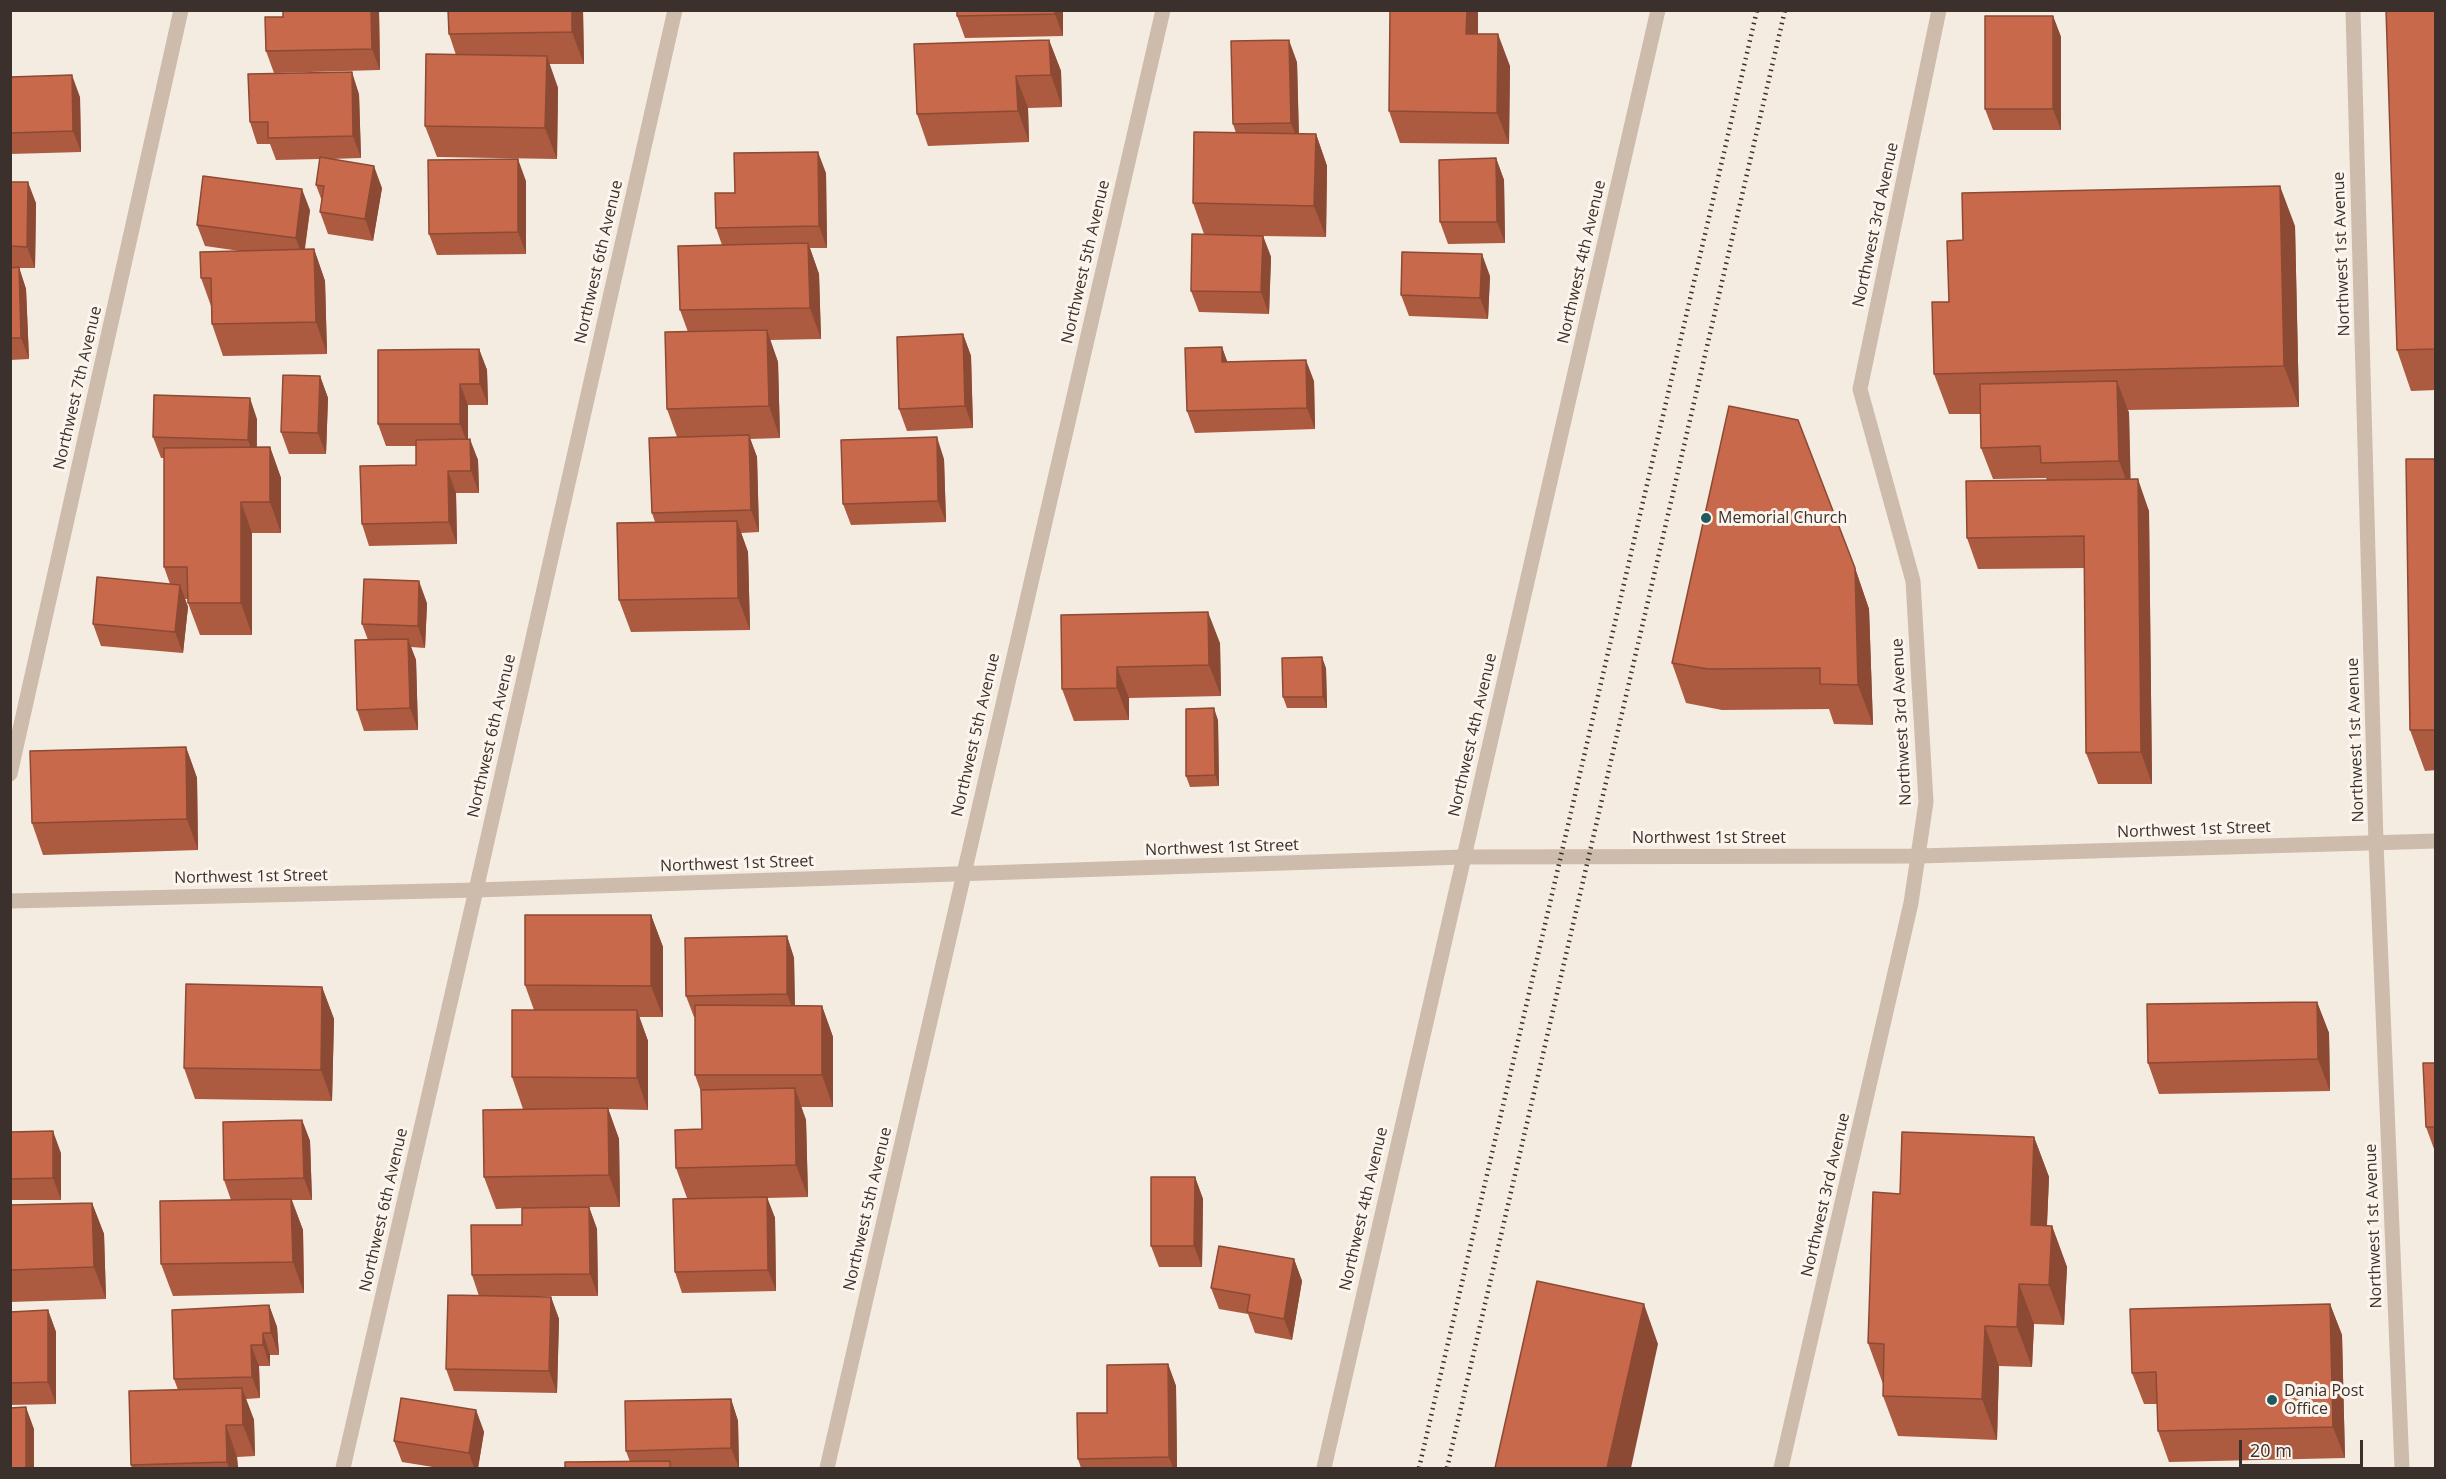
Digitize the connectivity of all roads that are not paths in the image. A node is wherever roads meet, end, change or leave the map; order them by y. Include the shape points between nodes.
1 (181, 10) edge
2 (675, 10) edge
3 (1163, 10) edge
4 (1658, 10) edge
5 (1939, 10) edge
6 (2353, 10) edge
7 (10, 774) edge
8 (2436, 840) edge
9 (2376, 843) junction
10 (1919, 856) junction
11 (1463, 857) junction
12 (963, 874) junction
13 (476, 890) junction
14 (10, 901) edge
15 (343, 1468) edge
16 (827, 1468) edge
17 (1324, 1468) edge
18 (1781, 1468) edge
19 (2402, 1468) edge

1 - 7 street, Northwest 7th Avenue
2 - 13 street, Northwest 6th Avenue
3 - 12 street, Northwest 5th Avenue
4 - 11 street, Northwest 4th Avenue
5 - 10 street, Northwest 3rd Avenue via 1860,390 1913,581 1926,802
6 - 9 street, Northwest 1st Avenue
8 - 9 street, Northwest 1st Street
9 - 10 street, Northwest 1st Street
9 - 19 street, Northwest 1st Avenue
10 - 11 street, Northwest 1st Street
10 - 18 street, Northwest 3rd Avenue
11 - 12 street, Northwest 1st Street
11 - 17 street, Northwest 4th Avenue
12 - 13 street, Northwest 1st Street
12 - 16 street, Northwest 5th Avenue
13 - 14 street, Northwest 1st Street
13 - 15 street, Northwest 6th Avenue

